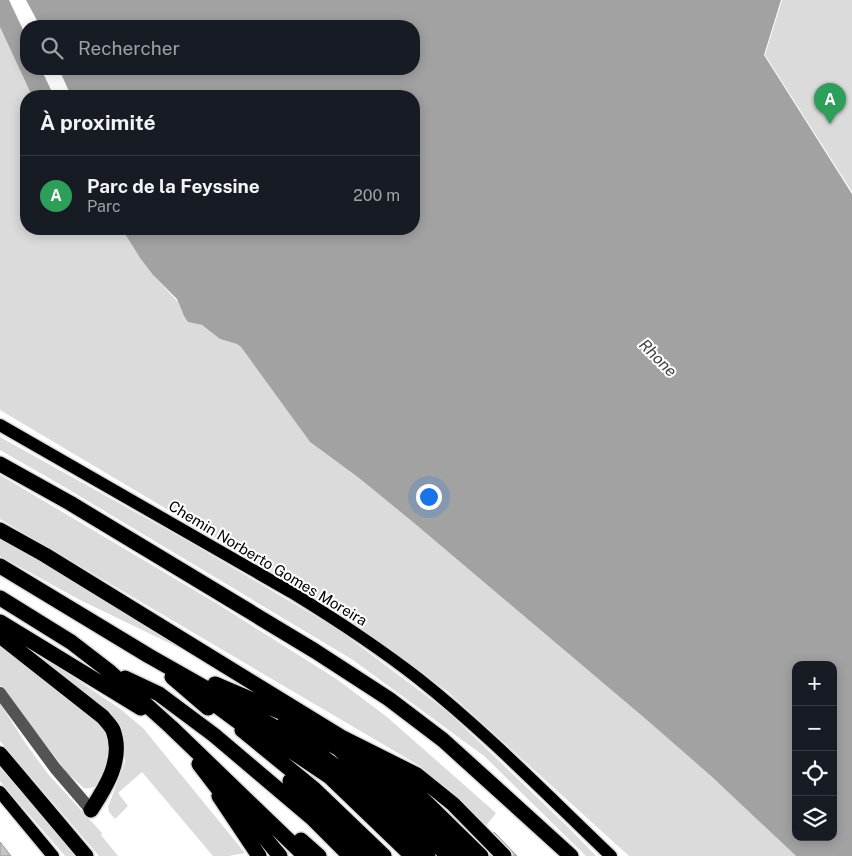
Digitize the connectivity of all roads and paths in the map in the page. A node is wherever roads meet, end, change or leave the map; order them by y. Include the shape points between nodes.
1 (0, 425) edge
2 (0, 464) edge
3 (0, 530) edge
4 (0, 566) edge
5 (0, 598) edge
6 (0, 622) edge
7 (0, 636) edge
8 (149, 656) junction
9 (110, 672) junction
10 (0, 693) edge
11 (171, 727) junction
12 (341, 737) junction
13 (375, 753) junction
14 (0, 754) edge
15 (0, 792) edge
16 (91, 810) joint
17 (532, 820) junction
18 (52, 856) edge
19 (86, 856) edge
20 (260, 856) edge
21 (268, 856) edge
22 (280, 856) edge
23 (291, 856) edge
24 (305, 856) edge
25 (319, 856) edge
26 (350, 856) edge
27 (368, 856) edge
28 (384, 856) edge
29 (397, 856) edge
30 (412, 856) edge
31 (428, 856) edge
32 (448, 856) edge
33 (464, 856) edge
34 (481, 856) edge
35 (504, 856) edge
36 (561, 856) edge
37 (570, 856) edge
38 (611, 856) edge

1 - 38 main road, Chemin Norberto Gomes Moreira via 334,618 444,700
2 - 17 highway via 273,625 389,699 443,740
3 - 12 highway
4 - 8 highway
5 - 9 highway via 71,642
6 - 11 highway
7 - 16 highway via 103,717 112,730 116,760 106,786
8 - 12 highway
8 - 27 highway via 304,794
8 - 28 highway via 313,788
8 - 29 highway via 322,784
8 - 30 highway via 330,777
8 - 31 highway via 308,746 338,768
8 - 32 highway via 338,748
9 - 11 highway
9 - 26 highway via 159,694 214,736 312,818
10 - 16 street
11 - 20 highway
11 - 21 highway
11 - 22 highway
11 - 23 highway
11 - 24 highway
11 - 25 highway
12 - 13 highway
12 - 33 highway
13 - 34 highway
13 - 35 highway via 418,775 453,804
14 - 19 highway
15 - 18 main road
17 - 36 highway
17 - 37 highway

